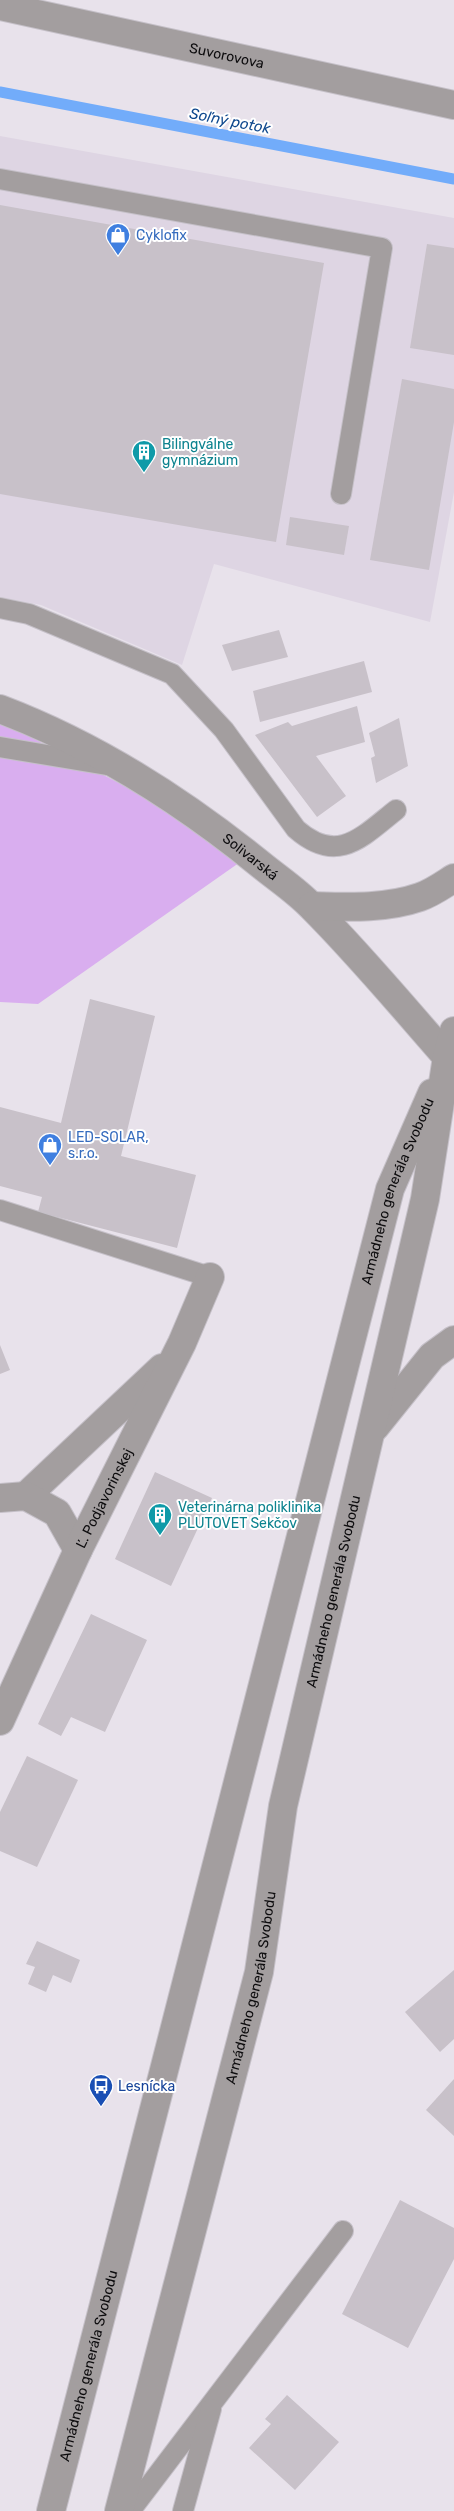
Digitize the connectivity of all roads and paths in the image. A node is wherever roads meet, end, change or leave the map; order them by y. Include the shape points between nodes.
1 (0, 6) edge
2 (454, 105) edge
3 (0, 179) edge
4 (342, 494) dead end
5 (0, 608) edge
6 (0, 710) edge
7 (0, 747) edge
8 (126, 768) junction
9 (396, 810) dead end
10 (454, 878) edge
11 (312, 906) junction
12 (454, 1031) edge
13 (451, 1061) edge
14 (0, 1210) edge
15 (210, 1277) joint
16 (454, 1340) edge
17 (176, 1356) junction
18 (371, 1432) junction
19 (13, 1497) edge
20 (78, 1550) junction
21 (0, 1721) edge
22 (343, 2231) dead end
23 (214, 2398) junction
24 (51, 2511) edge
25 (119, 2511) edge
26 (130, 2511) edge
27 (183, 2511) edge

1 - 2 street, Suvorovova
3 - 4 lane via 382,248
5 - 9 lane via 29,614 172,674 224,730 296,829 308,840 323,847 341,846 364,836
6 - 8 street, Solivarská via 63,736
7 - 8 lane
8 - 11 street, Solivarská via 240,848
10 - 11 street via 422,897 400,903
11 - 13 street, Solivarská
12 - 13 street
13 - 18 street, Armádneho generála Svobodu via 425,1199
13 - 24 street, Armádneho generála Svobodu via 390,1189
14 - 15 lane
15 - 17 street, Ľ. Podjavorinskej
16 - 18 street via 432,1356
17 - 19 street
17 - 20 street, Ľ. Podjavorinskej
18 - 25 street, Armádneho generála Svobodu via 283,1806 259,1972
19 - 20 street via 57,1513
20 - 21 street, Ľ. Podjavorinskej
22 - 23 lane
23 - 26 lane
23 - 27 lane

